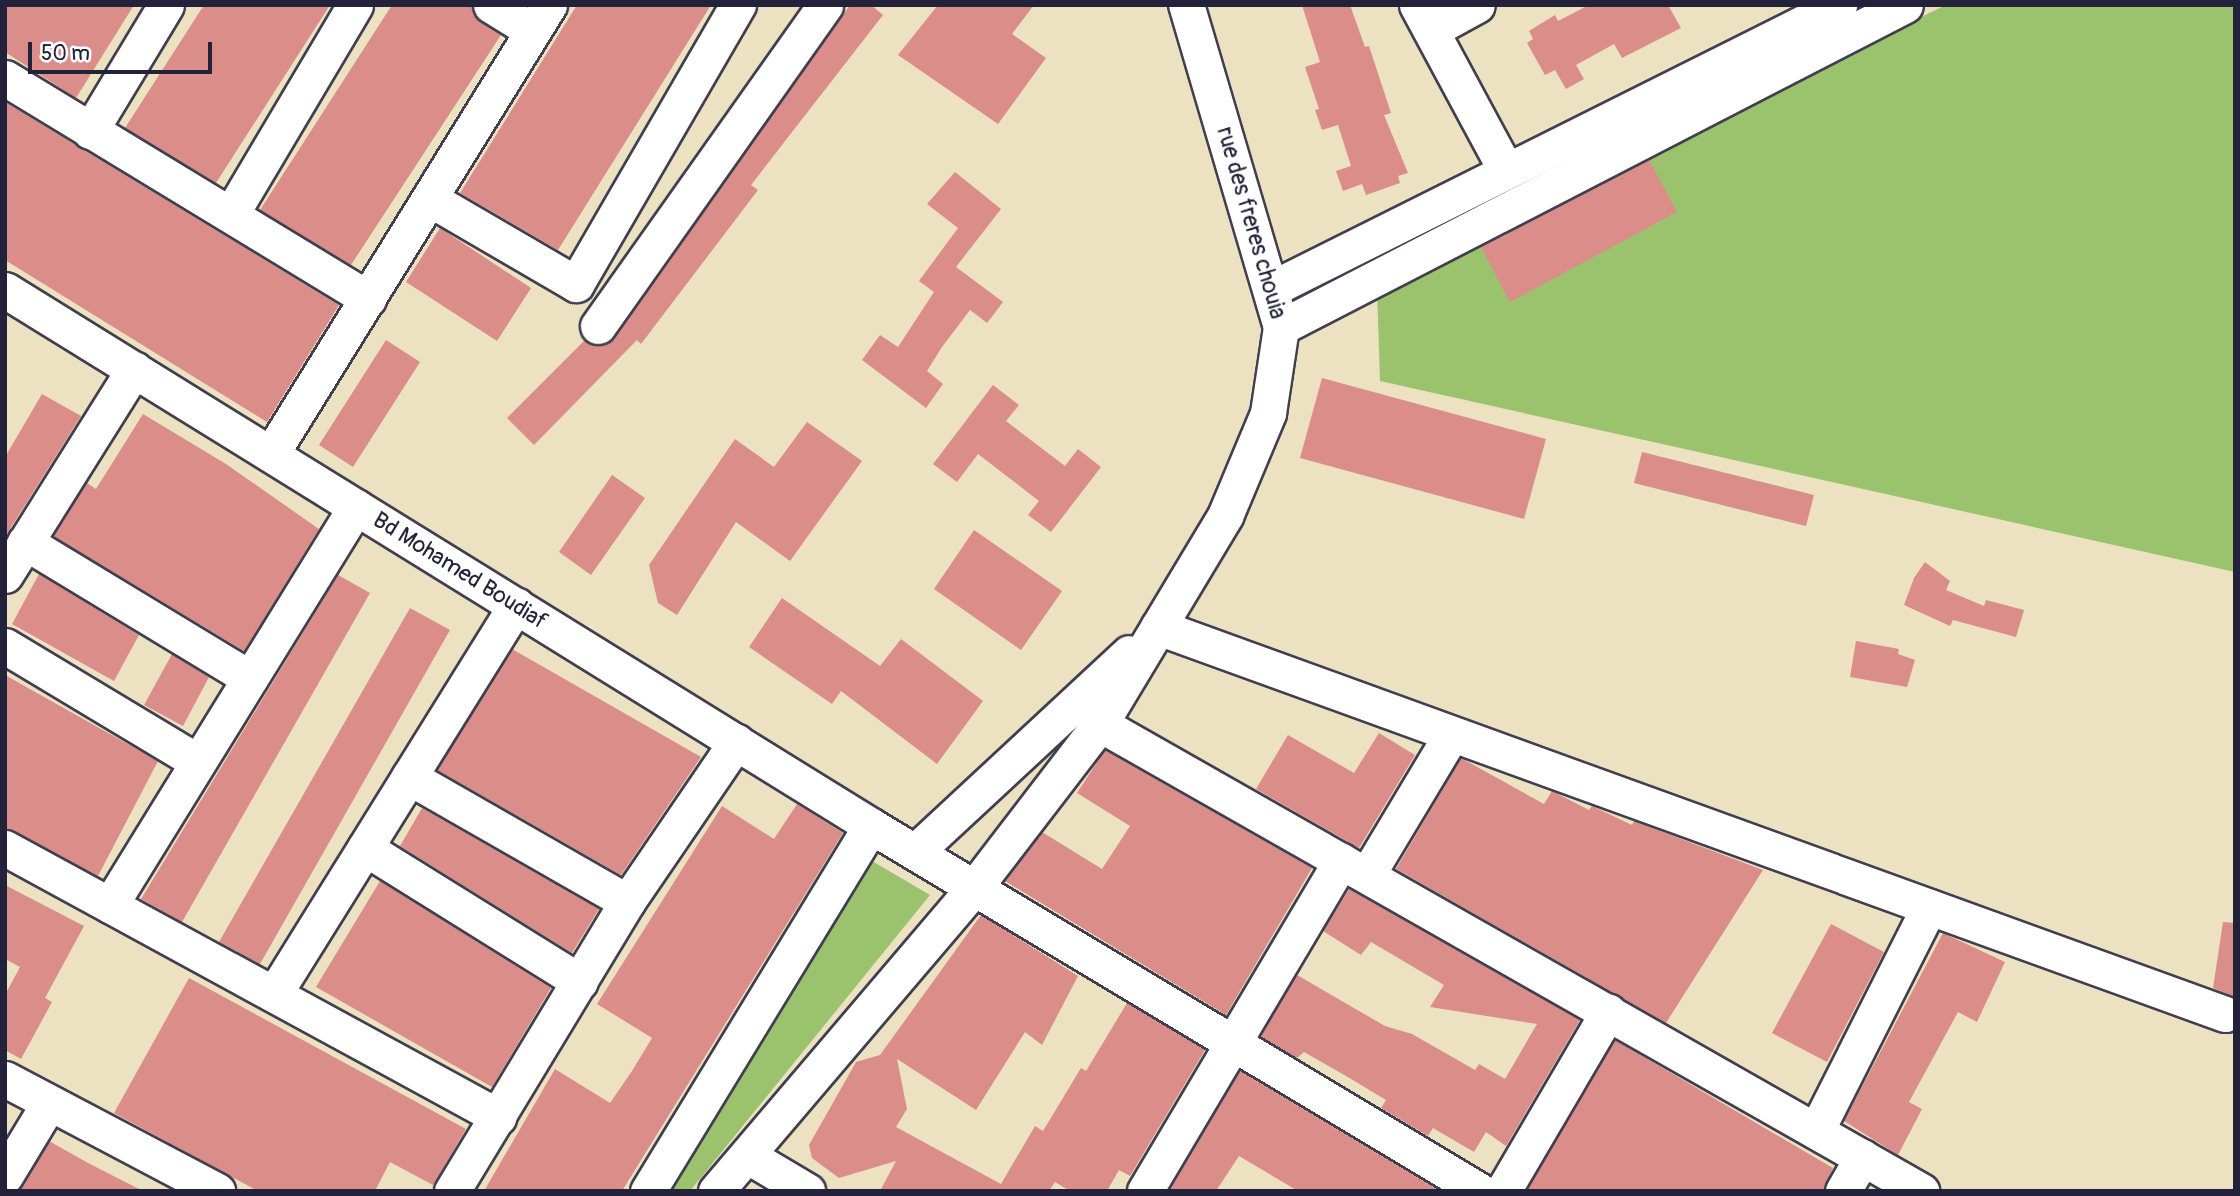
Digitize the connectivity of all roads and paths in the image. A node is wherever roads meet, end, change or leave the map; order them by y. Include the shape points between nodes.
1 (166, 5) edge
2 (355, 5) edge
3 (491, 5) edge
4 (738, 5) edge
5 (825, 5) edge
6 (1186, 5) edge
7 (1211, 5) edge
8 (1477, 5) edge
9 (1839, 5) edge
10 (1905, 5) edge
11 (541, 18) edge
12 (1424, 18) edge
13 (5, 78) edge
14 (90, 131) junction
15 (1506, 170) junction
16 (429, 199) junction
17 (231, 214) junction
18 (1283, 283) junction
19 (5, 290) edge
20 (368, 299) junction
21 (597, 326) dead end
22 (1281, 327) junction
23 (134, 369) junction
24 (271, 454) junction
25 (356, 507) junction
26 (25, 541) junction
27 (5, 575) edge
28 (516, 605) junction
29 (1158, 627) junction
30 (5, 646) edge
31 (250, 678) junction
32 (1100, 724) junction
33 (1451, 735) junction
34 (736, 742) junction
35 (198, 762) junction
36 (409, 777) junction
37 (871, 826) junction
38 (5, 848) edge
39 (365, 848) junction
40 (915, 852) junction
41 (1354, 868) junction
42 (974, 888) junction
43 (627, 902) junction
44 (110, 905) junction
45 (1929, 907) junction
46 (580, 982) junction
47 (274, 995) junction
48 (1608, 1012) junction
49 (2225, 1014) dead end
50 (1233, 1043) junction
51 (5, 1079) edge
52 (50, 1103) junction
53 (499, 1117) junction
54 (1816, 1131) junction
55 (748, 1156) junction
56 (1863, 1157) junction
57 (5, 1175) edge
58 (217, 1191) edge
59 (452, 1191) edge
60 (648, 1191) edge
61 (716, 1191) edge
62 (807, 1191) edge
63 (1145, 1191) edge
64 (1480, 1191) edge
65 (1503, 1191) edge
66 (1843, 1191) edge
67 (1921, 1191) edge

1 - 14 street
2 - 17 street
3 - 11 street
4 - 16 street via 576,284
5 - 21 street
6 - 18 street, rue des freres chouia
7 - 18 street
8 - 12 street
9 - 15 street
10 - 22 street
11 - 16 street
12 - 15 street
13 - 14 street
14 - 17 street
15 - 18 street
16 - 20 street
17 - 20 street
18 - 22 street, rue des freres chouia
19 - 23 street, Bd Mohamed Boudiaf
20 - 24 street
22 - 29 street, rue des freres chouia via 1262,426 1225,516
23 - 24 street, Bd Mohamed Boudiaf
23 - 26 street
24 - 25 street, Bd Mohamed Boudiaf
25 - 28 street, Bd Mohamed Boudiaf
25 - 31 street
26 - 27 street
26 - 31 street
28 - 34 street, Bd Mohamed Boudiaf
28 - 36 street
29 - 32 street, rue des freres chouia
29 - 33 street
29 - 40 street
30 - 35 street
31 - 35 street
32 - 41 street
32 - 42 street, rue des freres chouia
33 - 41 street
33 - 45 street
34 - 37 street, Bd Mohamed Boudiaf
34 - 43 street
35 - 44 street
36 - 39 street
36 - 43 street
37 - 40 street, Bd Mohamed Boudiaf
37 - 60 street
38 - 44 street
39 - 46 street
39 - 47 street
40 - 42 street, Bd Mohamed Boudiaf
41 - 48 street
41 - 50 street
42 - 50 street, Bd Mohamed Boudiaf
42 - 55 street, rue des freres chouia
43 - 46 street
44 - 47 street
45 - 49 street
45 - 54 street
46 - 53 street
47 - 53 street
48 - 54 street
48 - 65 street
50 - 63 street
50 - 64 street, Bd Mohamed Boudiaf
51 - 52 street
52 - 57 street
52 - 58 street
53 - 59 street
54 - 56 street
55 - 61 street, rue des freres chouia
55 - 62 street
56 - 66 street
56 - 67 street

